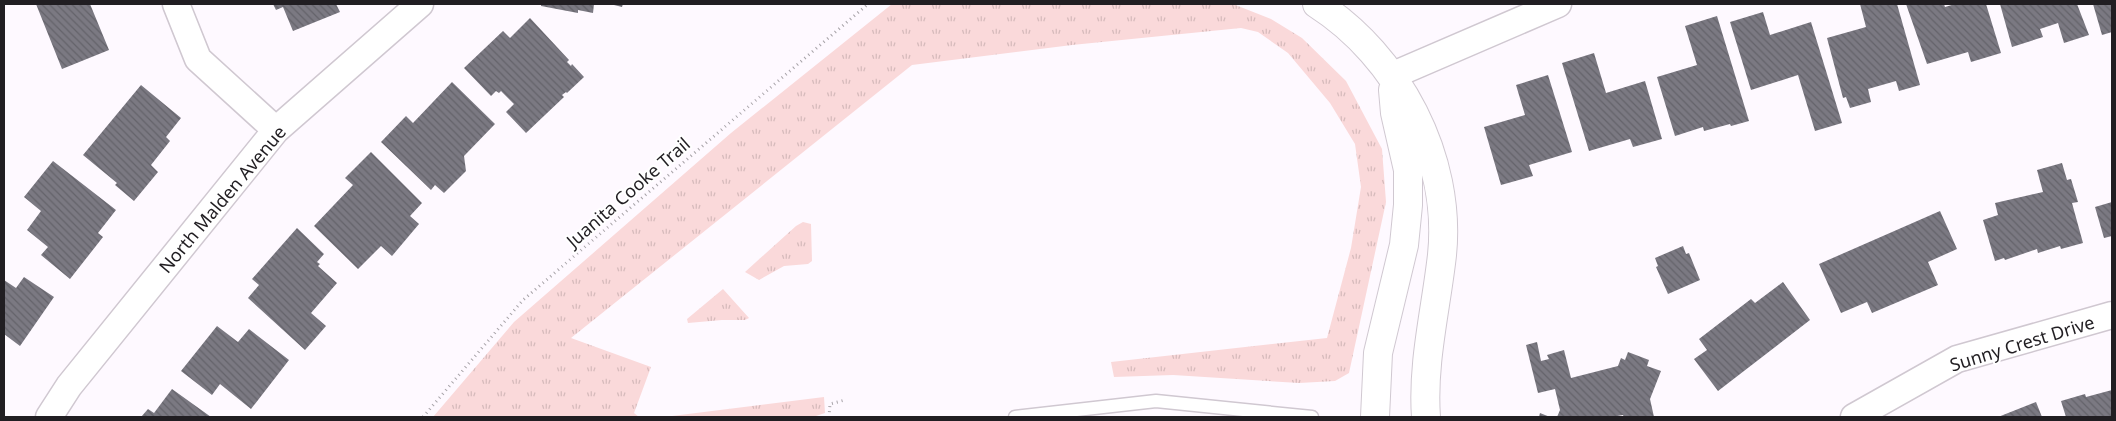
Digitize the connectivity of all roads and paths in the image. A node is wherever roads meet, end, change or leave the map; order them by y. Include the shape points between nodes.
1 (176, 4) edge
2 (420, 4) edge
3 (868, 4) edge
4 (1317, 4) edge
5 (1558, 4) edge
6 (1391, 76) junction
7 (276, 130) junction
8 (2112, 316) edge
9 (844, 400) dead end
10 (49, 417) edge
11 (423, 417) edge
12 (829, 417) edge
13 (1015, 417) edge
14 (1312, 417) edge
15 (1375, 417) edge
16 (1426, 417) edge
17 (1854, 417) edge

1 - 7 street via 198,59
2 - 7 street, North Malden Avenue
3 - 11 path, Juanita Cooke Trail via 523,300
4 - 6 street via 1363,40
5 - 6 street
6 - 15 street via 1408,170 1408,205 1404,246 1378,353
6 - 16 street via 1418,123 1435,162 1444,214 1442,254 1428,351
7 - 10 street, North Malden Avenue via 69,386
8 - 17 street, Sunny Crest Drive via 1958,359
9 - 12 path via 830,404
13 - 14 lane via 1156,401

